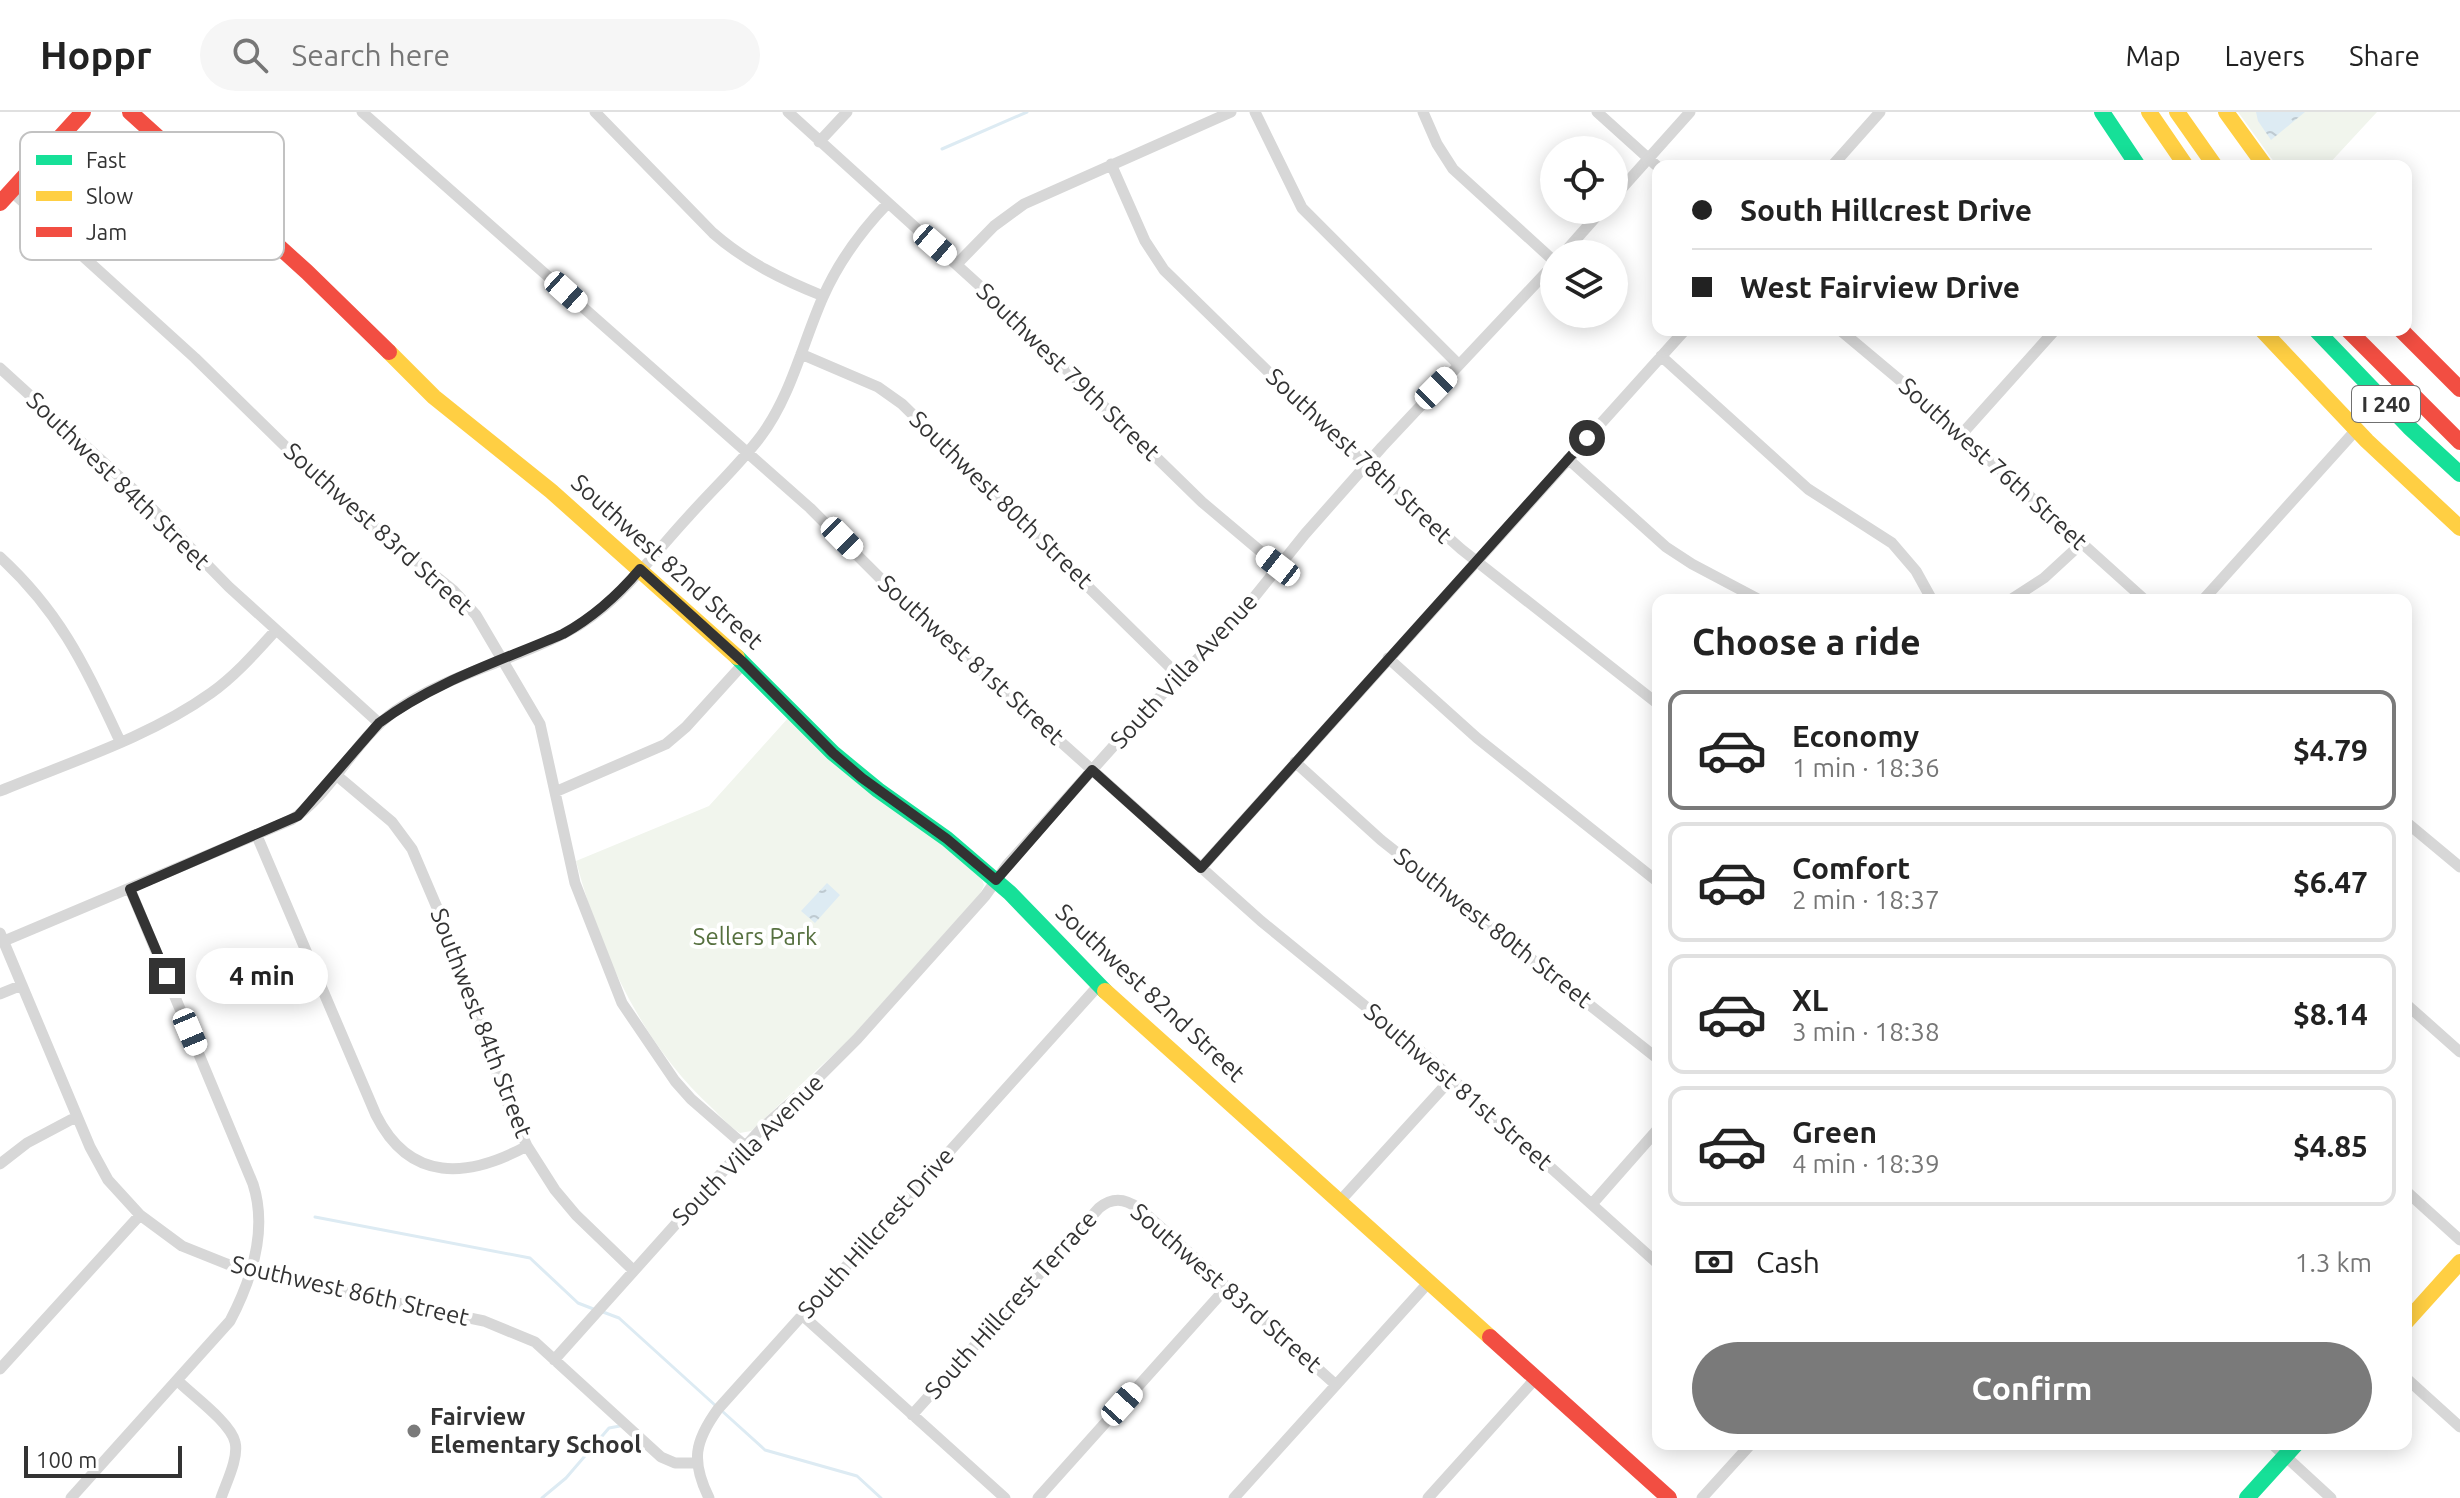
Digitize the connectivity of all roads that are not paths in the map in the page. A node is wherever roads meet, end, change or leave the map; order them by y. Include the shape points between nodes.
1 (83, 112) edge
2 (130, 112) edge
3 (362, 112) edge
4 (595, 112) edge
5 (788, 112) edge
6 (847, 112) edge
7 (1231, 112) edge
8 (1255, 112) edge
9 (1423, 112) edge
10 (1597, 112) edge
11 (1690, 112) edge
12 (1880, 112) edge
13 (2102, 112) edge
14 (2149, 112) edge
15 (2177, 112) edge
16 (2226, 112) edge
17 (65, 132) edge
18 (152, 132) edge
19 (819, 142) junction
20 (1655, 160) edge
21 (1837, 160) edge
22 (2134, 160) edge
23 (2182, 160) edge
24 (2211, 160) edge
25 (2261, 160) edge
26 (1652, 162) edge
27 (1111, 164) junction
28 (1652, 164) edge
29 (20, 182) edge
30 (1628, 185) edge
31 (6, 197) edge
32 (888, 203) junction
33 (1590, 224) edge
34 (1575, 240) edge
35 (1540, 249) edge
36 (284, 251) edge
37 (80, 260) edge
38 (957, 264) junction
39 (1540, 277) edge
40 (823, 296) junction
41 (1679, 336) edge
42 (1847, 336) edge
43 (2050, 336) edge
44 (2268, 336) edge
45 (2322, 336) edge
46 (2354, 336) edge
47 (2407, 336) edge
48 (801, 354) junction
49 (1661, 356) junction
50 (1459, 365) junction
51 (0, 368) edge
52 (2460, 389) edge
53 (2356, 430) junction
54 (1961, 435) junction
55 (2460, 442) edge
56 (746, 453) junction
57 (1568, 459) junction
58 (1366, 465) junction
59 (2460, 474) edge
60 (2460, 528) edge
61 (2082, 543) junction
62 (0, 557) edge
63 (1476, 562) junction
64 (1278, 566) junction
65 (640, 569) junction
66 (1749, 594) edge
67 (1928, 594) edge
68 (2019, 594) edge
69 (2138, 594) edge
70 (2208, 594) edge
71 (276, 630) junction
72 (1388, 658) junction
73 (503, 660) junction
74 (744, 663) junction
75 (1180, 677) junction
76 (1652, 699) edge
77 (379, 723) junction
78 (120, 741) junction
79 (1295, 762) junction
80 (1092, 770) junction
81 (335, 774) junction
82 (0, 791) edge
83 (555, 792) junction
84 (2412, 827) edge
85 (257, 836) junction
86 (2460, 867) edge
87 (1201, 868) junction
88 (1652, 877) edge
89 (996, 880) junction
90 (130, 889) junction
91 (2, 937) edge
92 (22, 985) junction
93 (1099, 985) junction
94 (0, 994) edge
95 (2412, 1009) edge
96 (2460, 1052) edge
97 (1652, 1054) edge
98 (1452, 1078) junction
99 (76, 1117) junction
100 (1652, 1136) edge
101 (527, 1146) junction
102 (745, 1146) junction
103 (0, 1164) edge
104 (2412, 1196) edge
105 (1113, 1200) joint
106 (1340, 1201) junction
107 (1592, 1204) junction
108 (140, 1215) junction
109 (2460, 1240) edge
110 (1652, 1259) edge
111 (2460, 1262) edge
112 (633, 1270) junction
113 (251, 1271) junction
114 (1429, 1282) junction
115 (1227, 1287) junction
116 (802, 1315) junction
117 (2412, 1315) edge
118 (554, 1360) junction
119 (0, 1369) edge
120 (1536, 1378) junction
121 (178, 1381) junction
122 (2412, 1383) edge
123 (1336, 1385) junction
124 (912, 1415) junction
125 (2460, 1427) edge
126 (1746, 1450) edge
127 (2290, 1450) edge
128 (696, 1463) junction
129 (71, 1498) edge
130 (221, 1498) edge
131 (709, 1498) edge
132 (1005, 1498) edge
133 (1038, 1498) edge
134 (1234, 1498) edge
135 (1428, 1498) edge
136 (1669, 1498) edge
137 (1702, 1498) edge
138 (2247, 1498) edge
139 (2331, 1498) edge

1 - 17 main road
2 - 18 main road, Southwest 82nd Street
3 - 56 street, Southwest 81st Street
4 - 40 street via 734,251
5 - 19 street, Southwest 79th Street
6 - 19 street
7 - 27 street
8 - 50 street via 1302,208
9 - 35 street via 1453,169
10 - 26 street
11 - 20 street
12 - 21 street
13 - 22 main road
14 - 23 main road
15 - 24 main road
16 - 25 main road
19 - 32 street, Southwest 79th Street
27 - 38 street via 1015,209
27 - 58 street, Southwest 78th Street via 1145,241 1164,270
28 - 30 street
29 - 31 main road
32 - 38 street, Southwest 79th Street
32 - 40 street via 848,249
33 - 34 street
36 - 65 main road, Southwest 82nd Street via 434,397
37 - 73 street, Southwest 83rd Street via 195,358 337,497 453,590 476,615
38 - 64 street, Southwest 79th Street via 1202,502
39 - 50 street, South Villa Avenue
40 - 48 street
41 - 49 street
42 - 54 street, Southwest 76th Street
43 - 54 street
44 - 53 main road
45 - 59 main road, I 240
46 - 55 main road, I 240
47 - 52 main road
48 - 56 street via 770,421
48 - 75 street, Southwest 80th Street via 878,387 902,404
49 - 57 street
49 - 67 street via 1808,489 1892,543
50 - 58 street, South Villa Avenue
51 - 71 street, Southwest 84th Street
53 - 60 main road
53 - 70 street
54 - 61 street, Southwest 76th Street
56 - 65 street
56 - 80 street, Southwest 81st Street
57 - 63 street
57 - 66 street via 1666,547
58 - 63 street, Southwest 78th Street
58 - 64 street, South Villa Avenue
61 - 68 street
61 - 69 street, Southwest 76th Street
62 - 78 street via 42,599 67,634
63 - 72 street
63 - 76 street, Southwest 78th Street
64 - 75 street, South Villa Avenue via 1235,621
65 - 73 street via 583,623
65 - 74 main road, Southwest 82nd Street
71 - 77 street, Southwest 84th Street
71 - 78 street via 212,692
72 - 79 street
72 - 88 street via 1477,738
73 - 77 street via 433,688
73 - 83 street, Southwest 83rd Street via 540,724
74 - 83 street via 666,744
74 - 89 main road, Southwest 82nd Street via 833,753
75 - 80 street, South Villa Avenue
77 - 81 street
78 - 82 street
79 - 87 street
79 - 97 street, Southwest 80th Street via 1381,840
80 - 87 street, Southwest 81st Street
80 - 89 street, South Villa Avenue
81 - 85 street via 298,816
81 - 101 street, Southwest 84th Street via 392,822 418,859
83 - 102 street, Southwest 83rd Street via 575,883 622,1003 675,1081
84 - 86 street
85 - 90 street
85 - 101 street via 390,1139 411,1156 448,1169 487,1165
87 - 98 street, Southwest 81st Street
89 - 93 main road, Southwest 82nd Street
89 - 102 street, South Villa Avenue via 857,1039
90 - 91 street
90 - 113 street via 253,1184 259,1238
91 - 92 street, Southwest 86th Street
92 - 94 street
92 - 99 street, Southwest 86th Street
93 - 106 main road, Southwest 82nd Street
93 - 116 street, South Hillcrest Drive
95 - 96 street
98 - 106 street
98 - 107 street, Southwest 81st Street
99 - 103 street
99 - 108 street, Southwest 86th Street via 108,1180
100 - 107 street
101 - 112 street, Southwest 84th Street via 576,1215
102 - 112 street, South Villa Avenue
104 - 109 street
105 - 115 street, Southwest 83rd Street via 1137,1207
105 - 124 street, South Hillcrest Terrace via 1084,1224
106 - 114 main road, Southwest 82nd Street
107 - 110 street, Southwest 81st Street
108 - 113 street, Southwest 86th Street via 190,1249
108 - 119 street
111 - 117 main road
112 - 118 street, South Villa Avenue
113 - 118 street, Southwest 86th Street via 484,1321 535,1342
113 - 121 street via 230,1321
114 - 120 main road, Southwest 82nd Street
114 - 123 street
115 - 123 street, Southwest 83rd Street
115 - 133 street
116 - 124 street
116 - 128 street, South Hillcrest Drive via 708,1423
118 - 128 street, Southwest 86th Street via 661,1457
120 - 135 street
120 - 136 main road, Southwest 82nd Street
121 - 129 street
121 - 130 street via 235,1440
122 - 125 street
123 - 134 street
124 - 132 street
126 - 137 street
127 - 138 main road
127 - 139 street
128 - 131 street

